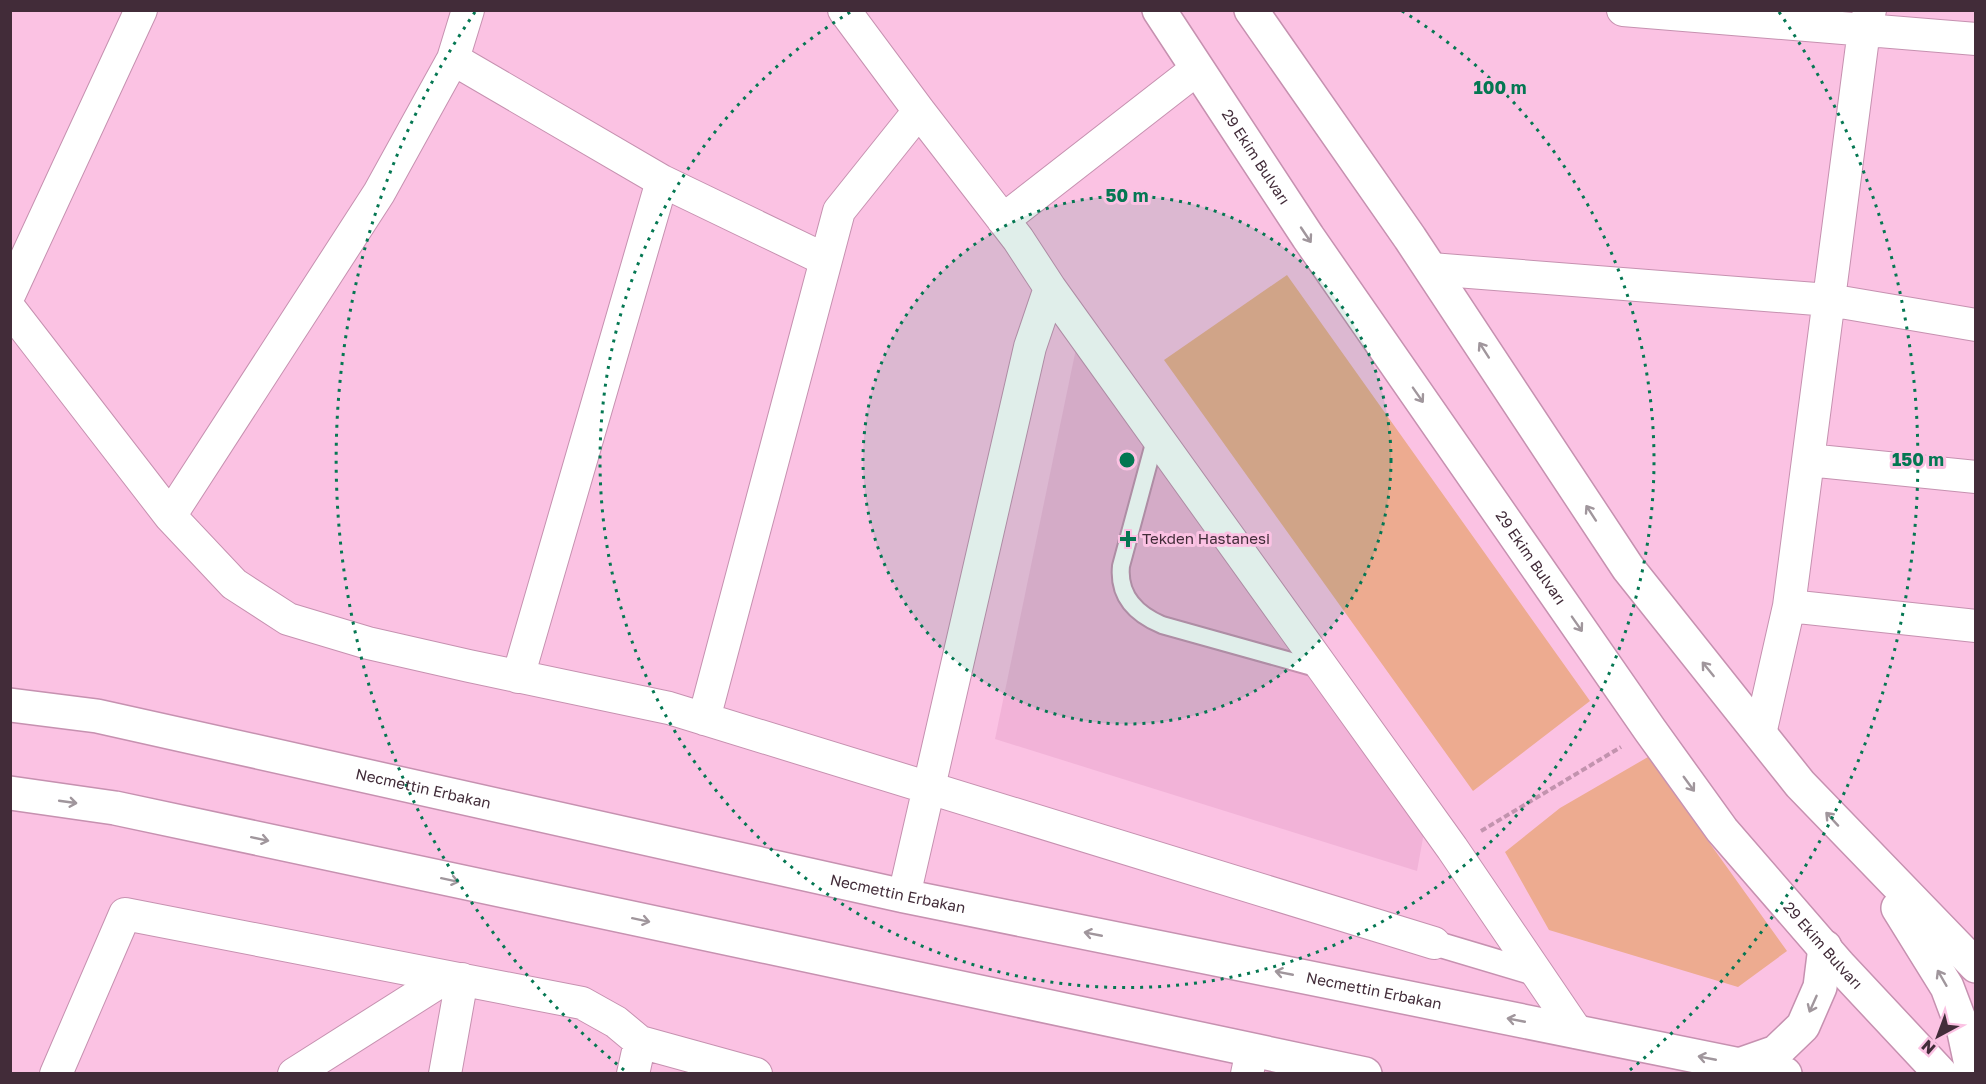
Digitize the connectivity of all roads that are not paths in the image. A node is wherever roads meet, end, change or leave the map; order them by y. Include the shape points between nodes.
1 (141, 10) edge
2 (468, 10) edge
3 (844, 10) edge
4 (1159, 10) edge
5 (1251, 10) edge
6 (1623, 10) edge
7 (1720, 14) edge
8 (1867, 20) edge
9 (1976, 39) edge
10 (453, 59) junction
11 (1197, 69) junction
12 (919, 111) junction
13 (662, 181) junction
14 (1003, 220) junction
15 (826, 260) junction
16 (1431, 269) junction
17 (1050, 288) junction
18 (10, 293) edge
19 (1829, 300) junction
20 (10, 309) edge
21 (1976, 325) edge
22 (1156, 436) junction
23 (1808, 460) junction
24 (1976, 477) edge
25 (170, 516) junction
26 (1789, 606) junction
27 (1976, 626) edge
28 (1324, 671) junction
29 (518, 676) junction
30 (10, 705) edge
31 (704, 719) junction
32 (1760, 734) junction
33 (929, 788) junction
34 (10, 793) edge
35 (1861, 849) junction
36 (904, 896) junction
37 (1434, 943) joint
38 (1824, 947) junction
39 (1976, 966) edge
40 (1539, 974) junction
41 (454, 978) junction
42 (1577, 1032) junction
43 (640, 1042) junction
44 (1249, 1062) edge
45 (1739, 1065) junction
46 (56, 1074) edge
47 (294, 1074) edge
48 (445, 1074) edge
49 (633, 1074) edge
50 (756, 1074) edge
51 (1365, 1074) edge
52 (1785, 1074) edge
53 (1941, 1074) edge
54 (1973, 1074) edge

1 - 18 street
2 - 10 street
3 - 12 street
4 - 11 main road, 29 Ekim Bulvarı
5 - 16 main road
6 - 7 street
7 - 8 street
8 - 9 street
8 - 19 street
10 - 13 street
10 - 25 street via 379,193
11 - 14 street
11 -> 38 main road, 29 Ekim Bulvarı via 1308,237 1650,730 1722,830
12 - 14 street
12 - 15 street via 839,211
13 - 15 street
13 - 29 street
14 - 17 street
15 - 31 street
16 - 19 street
32 -> 16 main road via 1628,568
17 - 22 street
17 - 33 street via 1030,347
19 - 21 street
19 - 23 street
20 - 25 street
22 - 28 street
22 - 28 lane via 1121,566 1121,582 1128,600 1139,613 1162,625
23 - 24 street
23 - 26 street
25 - 29 street via 234,584 288,619 368,643
26 - 27 street
26 - 32 street
28 - 40 street
29 - 31 street
30 - 36 main road, Necmettin Erbakan via 97,716
31 - 33 street
35 -> 32 main road
33 - 36 street
33 - 37 street
34 -> 44 main road via 115,808
35 - 39 main road
54 -> 35 main road via 1947,987
42 -> 36 main road, Necmettin Erbakan
37 - 40 street
38 -> 45 main road via 1820,987 1803,1026 1776,1052
38 - 53 main road, 29 Ekim Bulvarı
40 - 42 street
41 - 43 street via 582,1003 616,1022
41 - 46 street via 125,914
41 - 47 street
41 - 48 street
45 -> 42 main road, Necmettin Erbakan
43 - 49 street
43 - 50 street
44 - 51 main road
45 - 52 main road, Necmettin Erbakan

